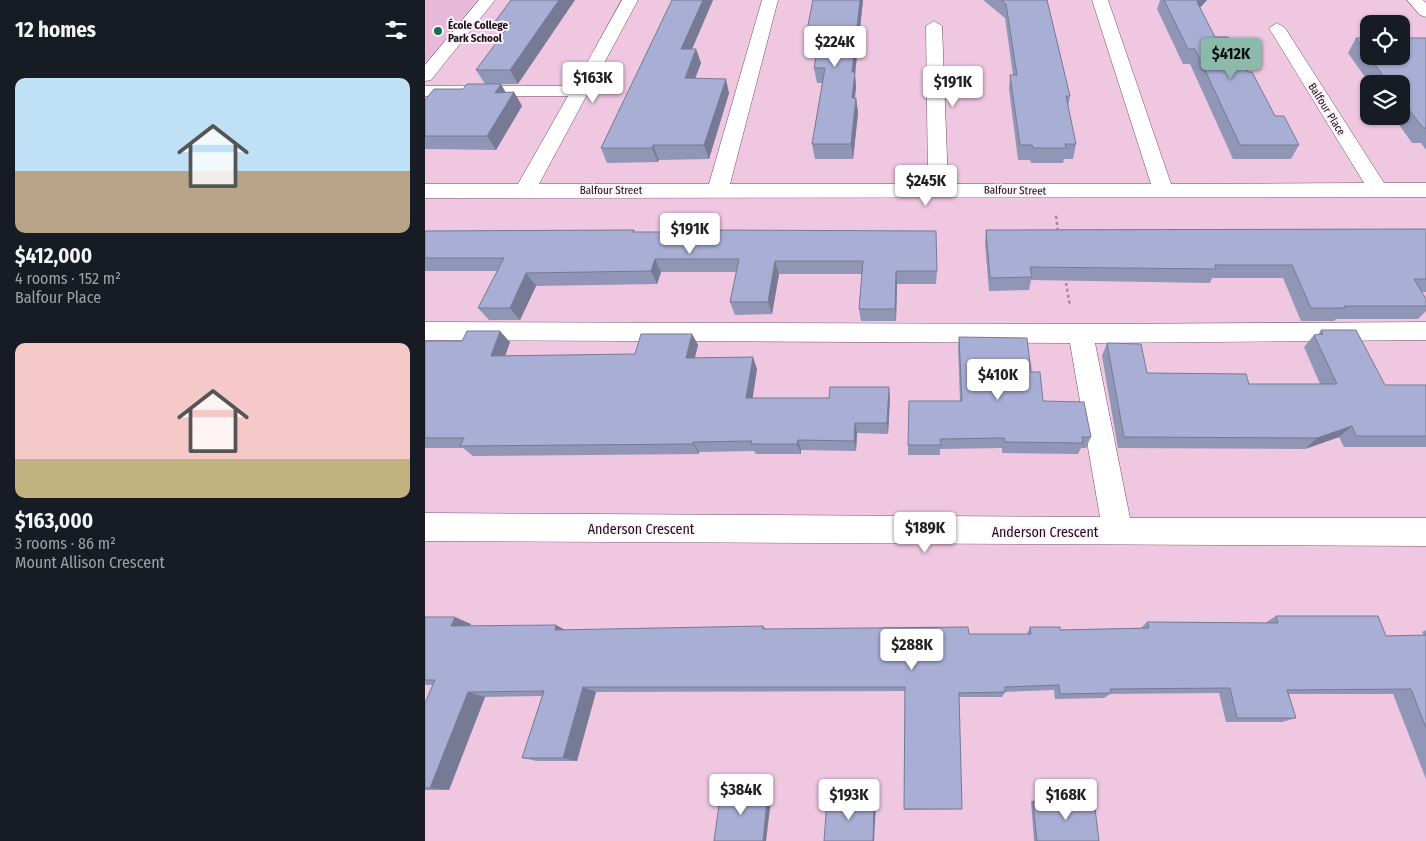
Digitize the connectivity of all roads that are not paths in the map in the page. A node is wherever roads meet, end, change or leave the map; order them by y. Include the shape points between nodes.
1 (487, 0) edge
2 (630, 0) edge
3 (770, 0) edge
4 (1100, 0) edge
5 (1415, 0) edge
6 (1426, 12) edge
7 (934, 26) dead end
8 (1277, 28) dead end
9 (425, 76) edge
10 (425, 91) edge
11 (581, 91) junction
12 (938, 189) junction
13 (718, 190) junction
14 (1163, 190) junction
15 (1378, 190) junction
16 (1426, 190) edge
17 (425, 191) edge
18 (525, 191) junction
19 (425, 331) edge
20 (1426, 331) edge
21 (1081, 334) junction
22 (425, 527) edge
23 (1118, 532) junction
24 (1426, 532) edge

1 - 9 street
2 - 11 street
3 - 13 street
4 - 14 street
5 - 6 street
7 - 12 street
8 - 15 street, Balfour Place
10 - 11 street
11 - 18 street
12 - 13 street, Balfour Street
12 - 14 street, Balfour Street
13 - 18 street, Balfour Street
14 - 15 street, Balfour Street
15 - 16 street, Balfour Street
17 - 18 street, Balfour Street
19 - 21 street
20 - 21 street
21 - 23 street
22 - 23 street, Anderson Crescent
23 - 24 street, Anderson Crescent

